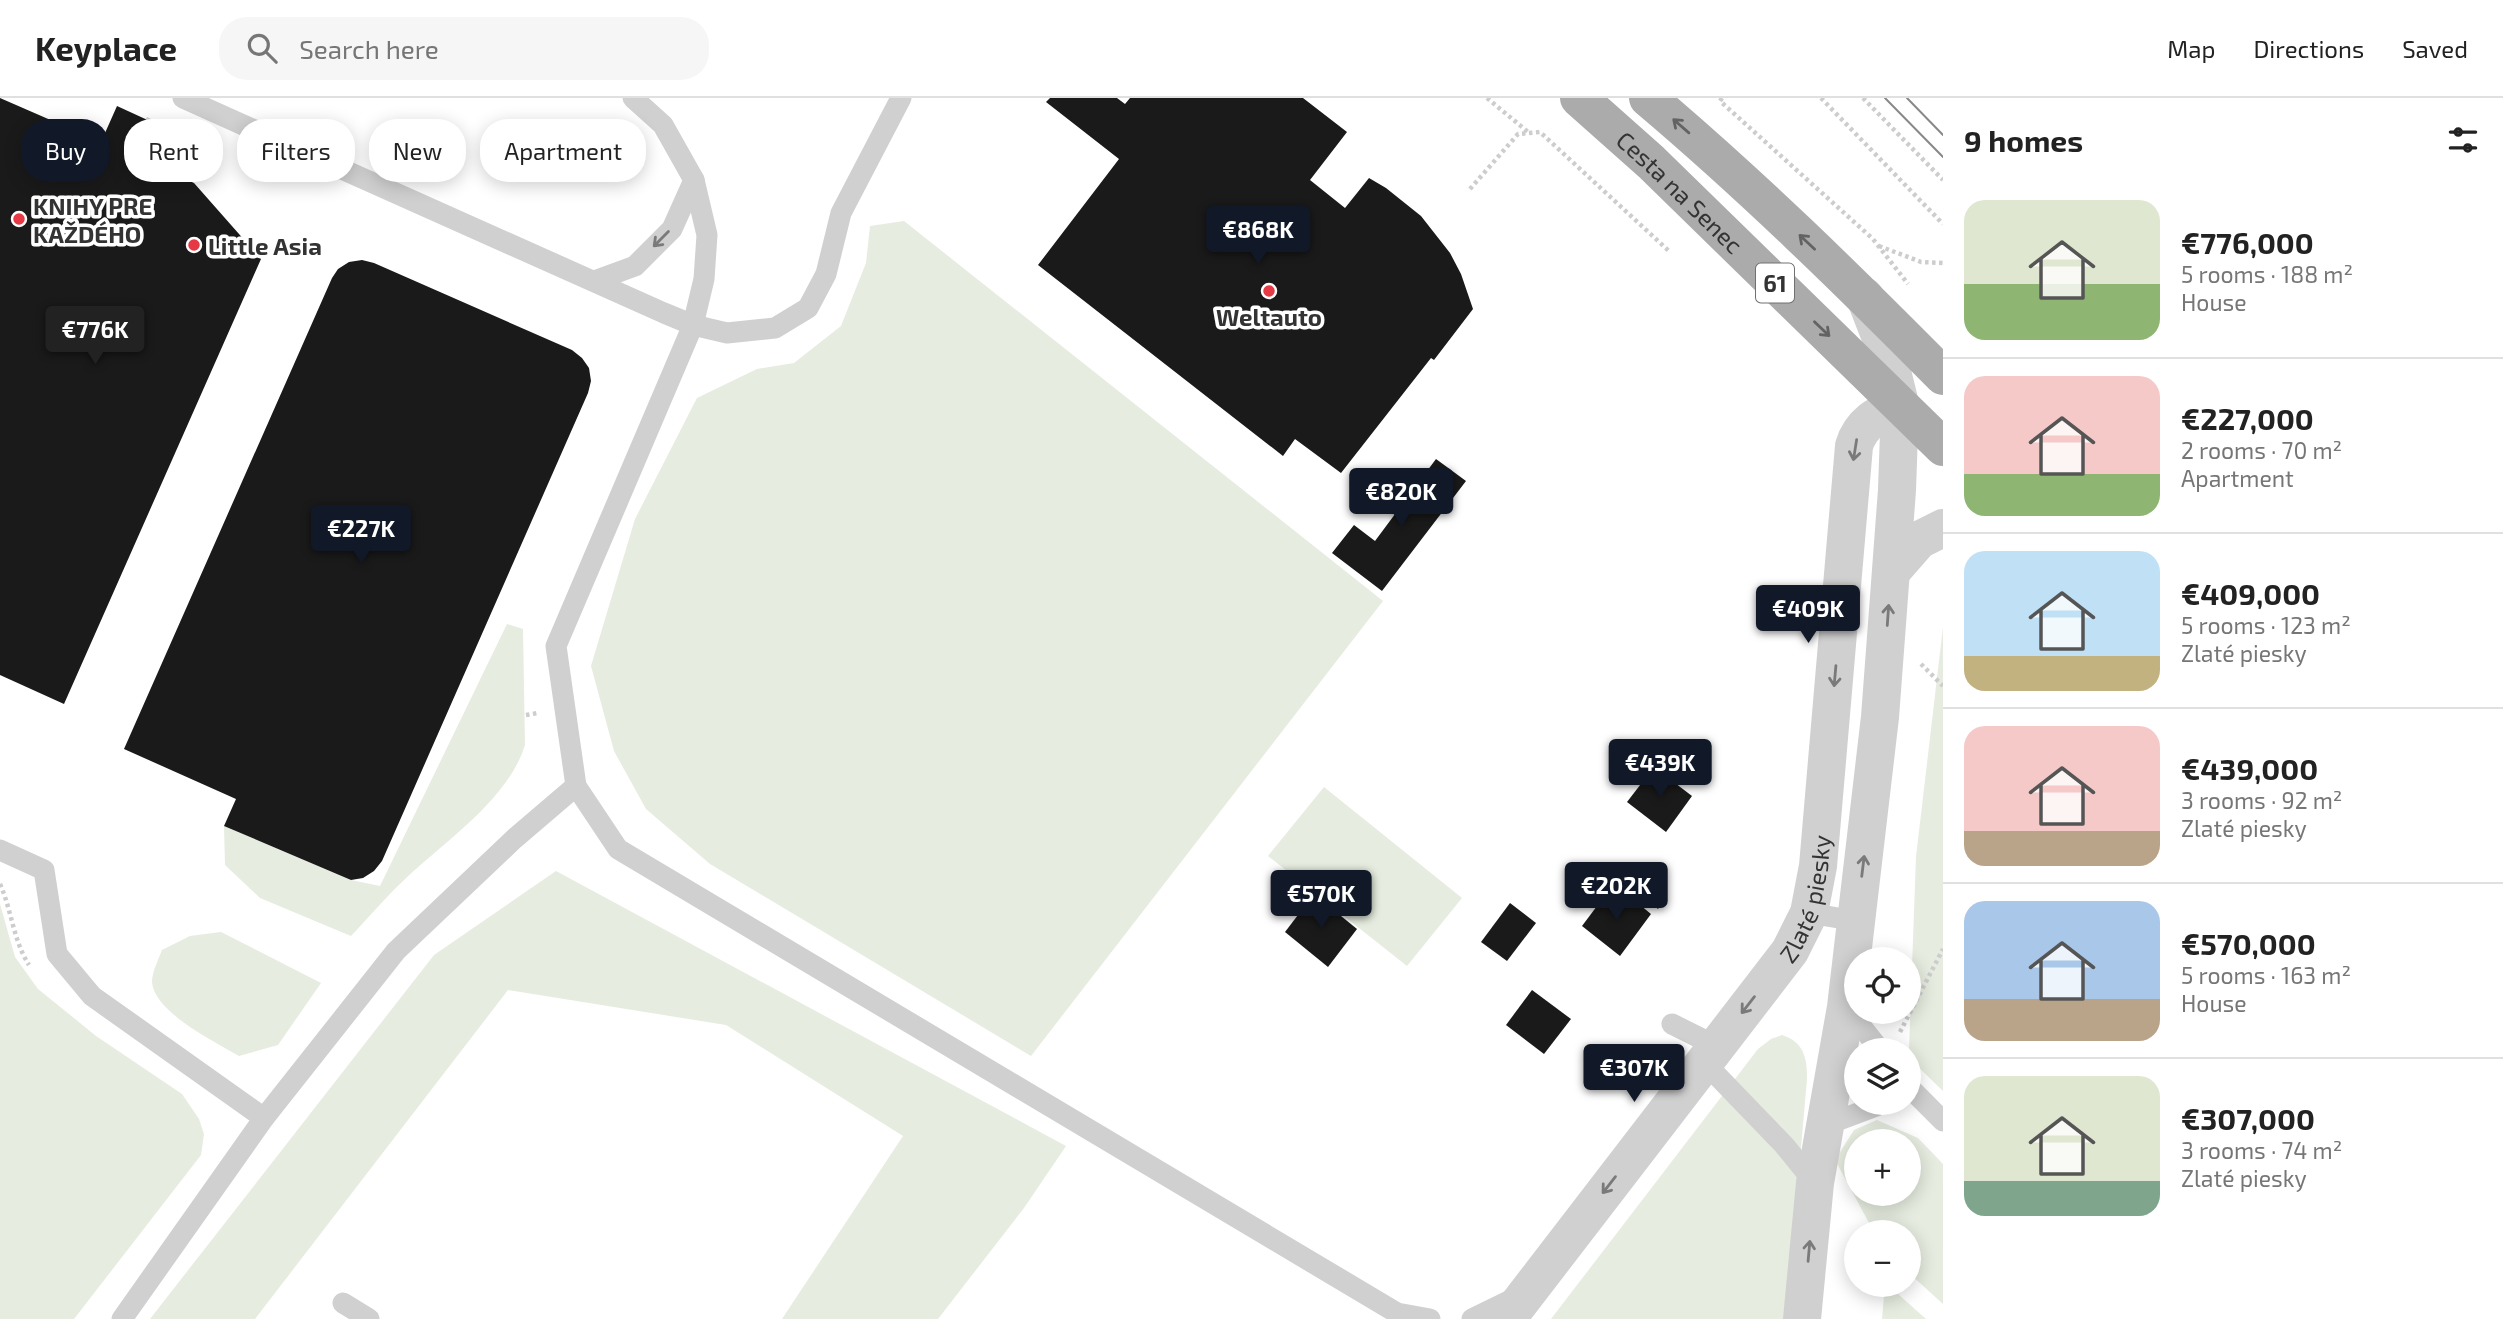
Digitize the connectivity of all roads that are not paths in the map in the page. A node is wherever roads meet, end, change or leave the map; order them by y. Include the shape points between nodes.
1 (183, 98) edge
2 (633, 98) edge
3 (901, 98) edge
4 (1579, 98) edge
5 (1648, 98) edge
6 (694, 180) junction
7 (594, 281) junction
8 (1865, 297) junction
9 (693, 324) junction
10 (1943, 376) edge
11 (1900, 404) junction
12 (1943, 418) edge
13 (1943, 447) edge
14 (1943, 528) edge
15 (1891, 572) junction
16 (576, 786) junction
17 (0, 850) edge
18 (1809, 913) junction
19 (1856, 921) junction
20 (1853, 947) edge
21 (1844, 1019) edge
22 (1672, 1024) dead end
23 (1859, 1024) edge
24 (1871, 1038) edge
25 (1646, 1056) dead end
26 (1702, 1065) junction
27 (1921, 1101) edge
28 (1853, 1115) edge
29 (264, 1118) junction
30 (1943, 1121) edge
31 (1826, 1125) junction
32 (1815, 1183) junction
33 (343, 1303) dead end
34 (1517, 1306) edge
35 (1398, 1316) edge
36 (122, 1319) edge
37 (369, 1319) edge
38 (1430, 1319) edge
39 (1472, 1319) edge
40 (1802, 1319) edge

1 - 7 lane
2 - 6 lane via 663,125
3 - 9 lane via 841,213 826,274 808,308 775,328 727,332
4 -> 11 main road, Cesta na Senec / 61
8 -> 5 main road, Cesta na Senec / 61
6 -> 7 lane via 672,229 635,266
6 - 9 lane via 706,234 704,279
7 - 9 lane
8 - 10 main road, Cesta na Senec / 61
8 - 11 street, Zlaté piesky via 1889,359
9 - 16 lane via 556,646
11 - 12 street, Cesta na Senec
11 - 13 main road, Cesta na Senec / 61
11 - 15 street, Zlaté piesky
11 -> 18 street, Zlaté piesky via 1866,424 1854,446 1818,866
14 - 15 street via 1919,540
19 -> 15 street, Zlaté piesky via 1880,717
16 - 29 lane via 396,951
16 - 35 lane via 618,849
17 - 29 lane via 44,870 57,954 92,996
18 - 19 lane
18 -> 26 street, Zlaté piesky via 1790,951
19 - 20 street, Zlaté piesky
21 - 31 street, Zlaté piesky
22 - 26 lane
23 - 24 lane
25 - 26 lane
26 - 32 lane via 1784,1145
26 -> 34 street, Zlaté piesky
27 - 30 lane
28 - 31 lane
29 - 36 lane
31 - 32 street, Zlaté piesky
40 -> 32 street, Zlaté piesky
33 - 37 lane
34 - 39 lane
35 - 38 lane

